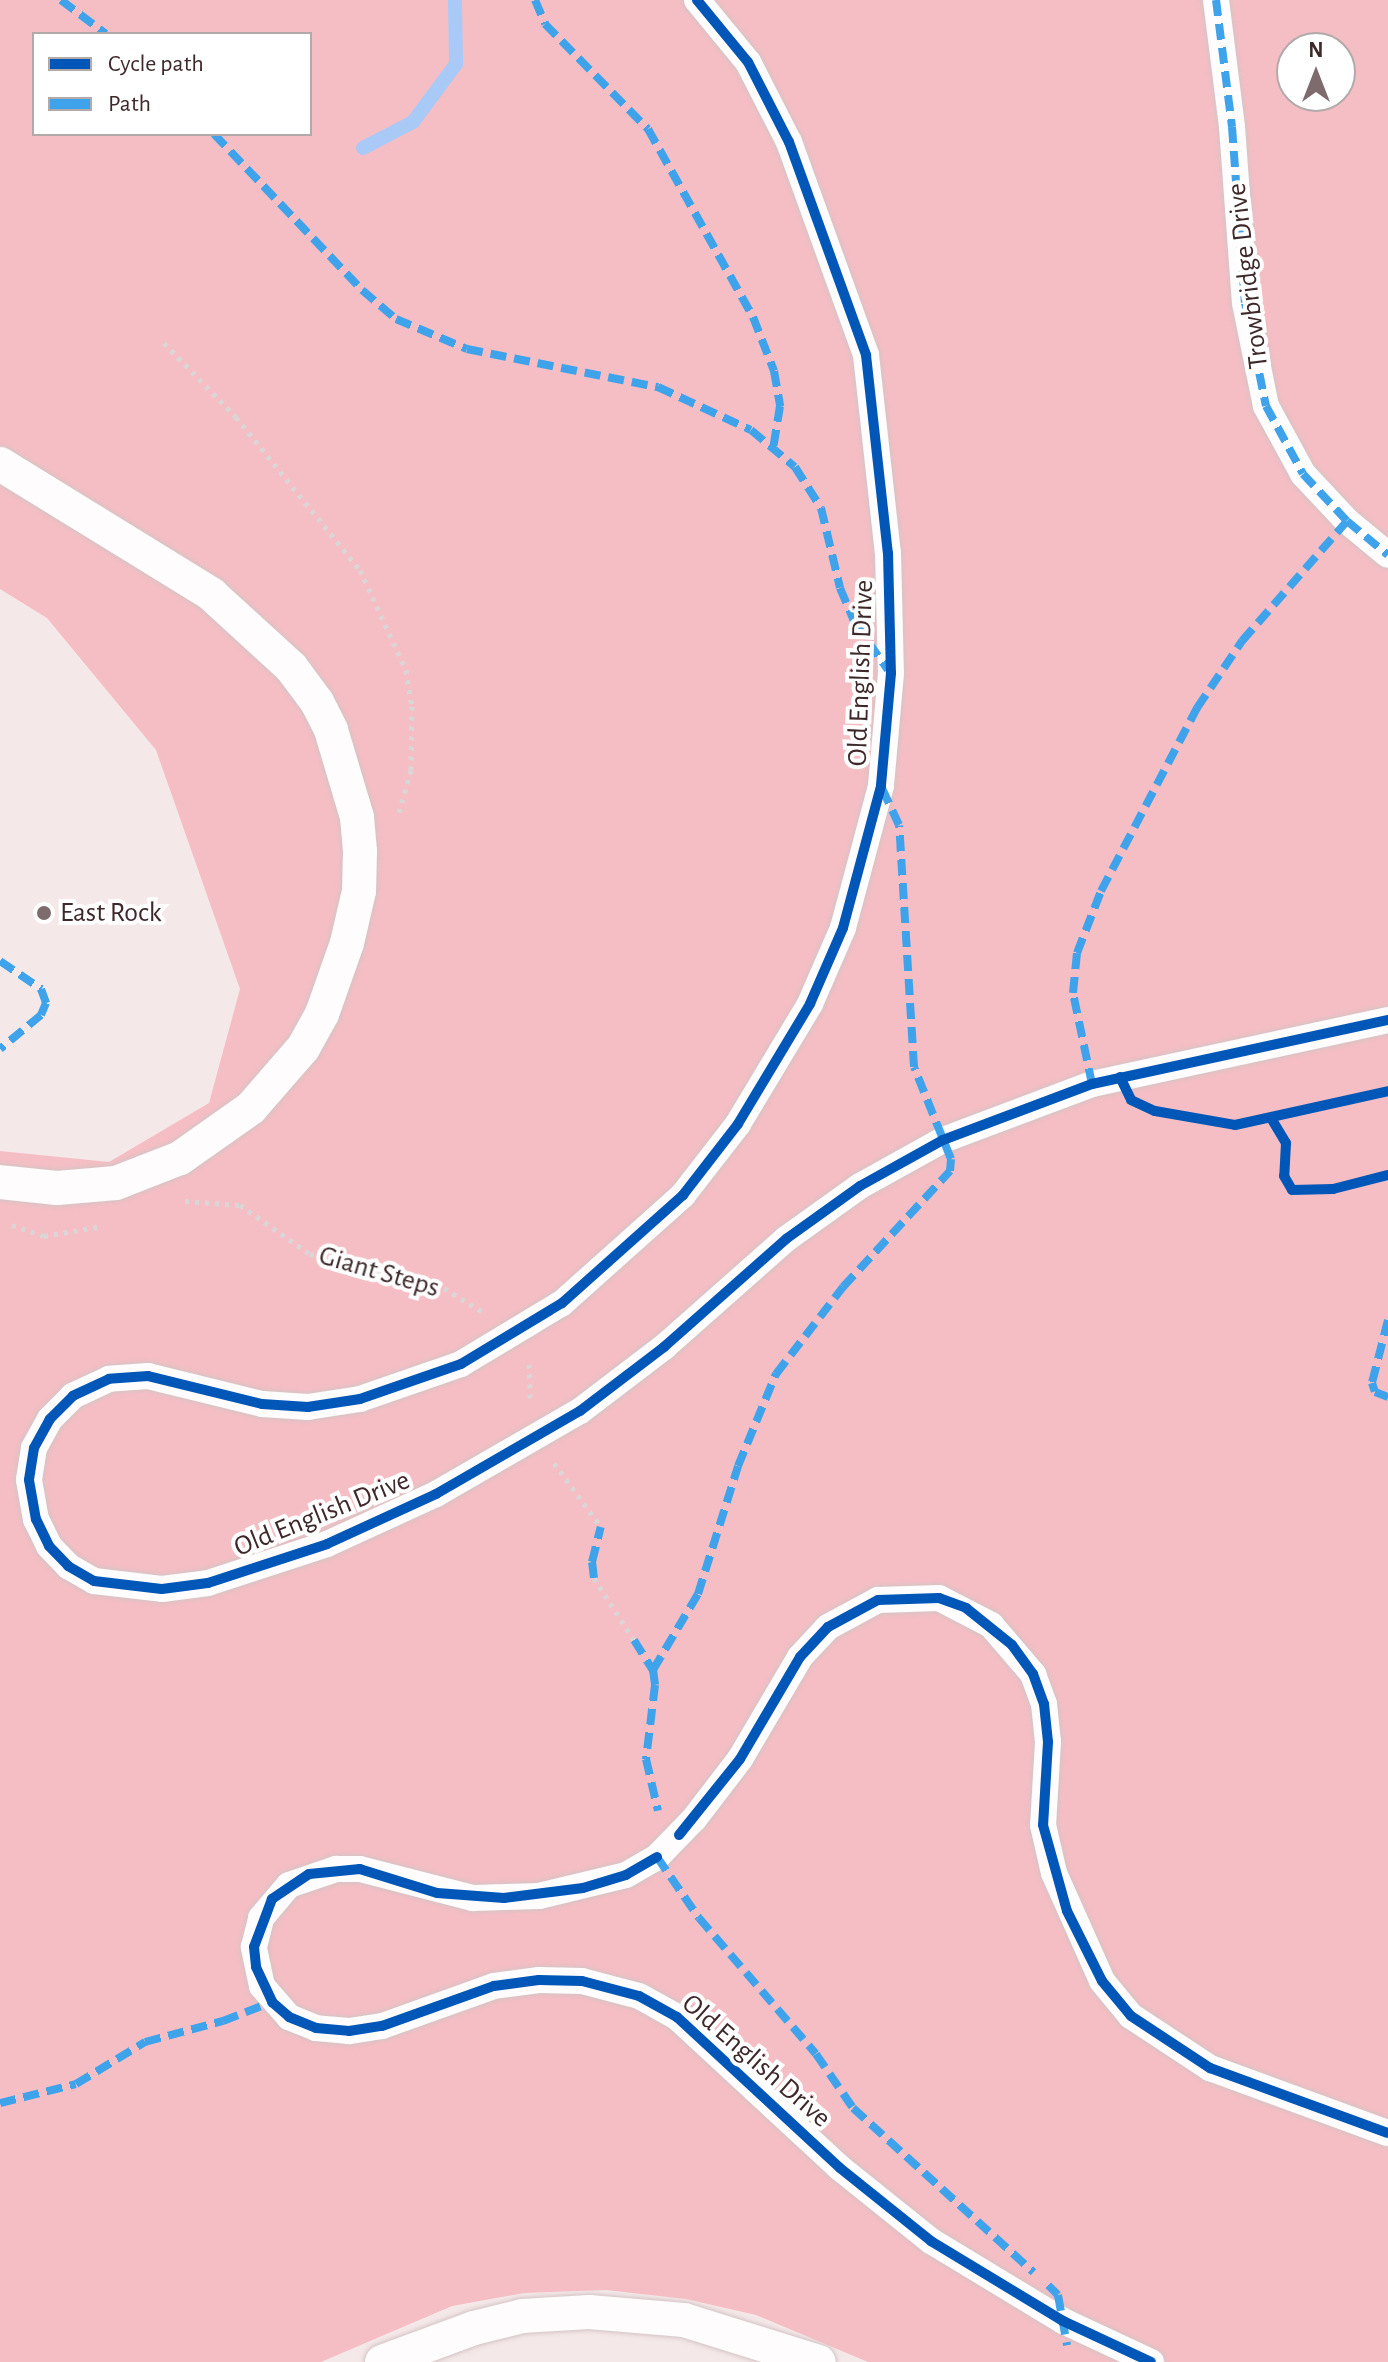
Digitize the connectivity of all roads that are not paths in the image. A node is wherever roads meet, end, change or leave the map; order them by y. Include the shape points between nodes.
1 (697, 0) edge
2 (1216, 0) edge
3 (0, 464) edge
4 (1388, 555) edge
5 (1388, 1020) edge
6 (0, 1182) edge
7 (1388, 2133) edge
8 (382, 2362) edge
9 (819, 2362) edge
10 (1151, 2362) edge

1 - 5 street, Old English Drive via 748,62 789,142 868,369 888,553 891,673 881,786 843,928 810,1004 738,1124 683,1195 562,1303 461,1364 360,1399 308,1407 262,1404 148,1376 109,1379 73,1396 50,1419 34,1448 29,1480 36,1519 49,1546 94,1581 162,1589 208,1583 327,1544 436,1494 580,1411 786,1239 860,1186 943,1140 1092,1084
2 - 4 street, Trowbridge Drive via 1231,113 1245,303 1266,406 1303,474
3 - 6 street via 176,570 281,656 317,702 331,730 357,817 360,851 359,891 347,943 322,1014 303,1048 251,1108 180,1158 116,1183 57,1188
7 - 10 street, Old English Drive via 1210,2068 1131,2016 1102,1981 1067,1911 1051,1861 1043,1825 1046,1729 1033,1674 991,1625 939,1598 878,1600 828,1627 800,1657 740,1759 694,1819 657,1857 626,1875 539,1896 473,1898 360,1869 336,1869 289,1885 261,1918 254,1947 262,1986 289,2017 316,2028 382,2026 494,1986 539,1980 582,1981 639,1996 677,2017 840,2168 931,2241 1063,2321
8 - 9 street via 510,2319 589,2312 697,2323

